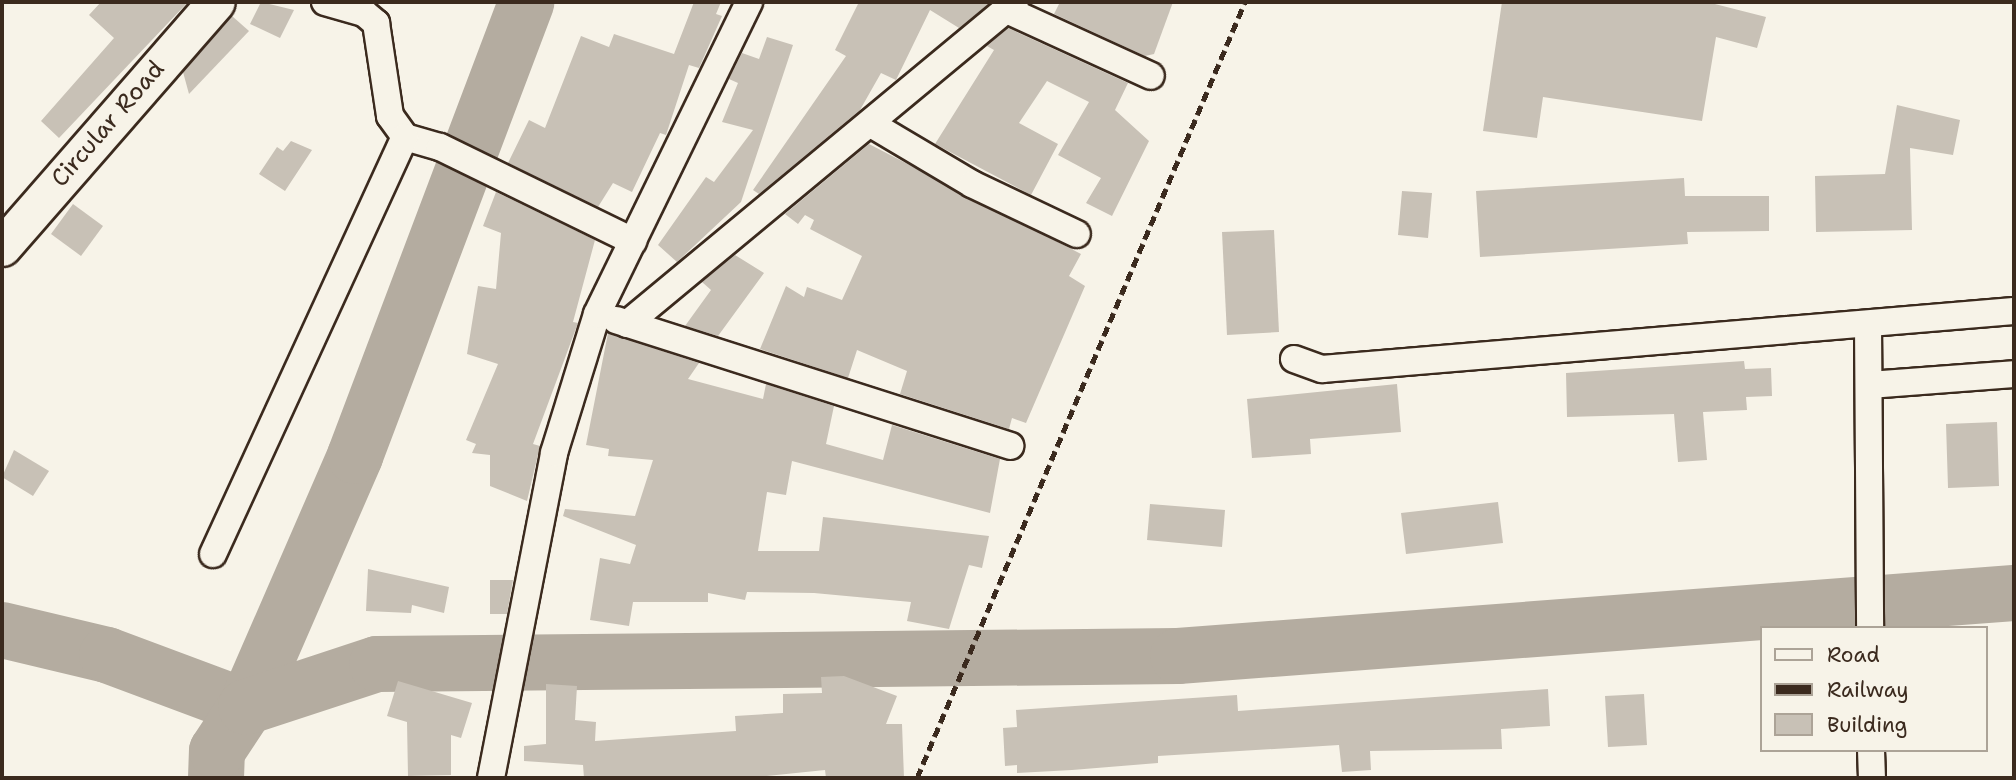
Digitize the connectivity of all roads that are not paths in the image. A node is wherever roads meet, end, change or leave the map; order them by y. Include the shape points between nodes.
1 (216, 2) edge
2 (325, 2) edge
3 (749, 2) edge
4 (1011, 6) edge
5 (375, 10) edge
6 (1151, 76) dead end
7 (871, 124) junction
8 (405, 137) junction
9 (1077, 234) dead end
10 (633, 241) junction
11 (2, 247) edge
12 (2014, 311) edge
13 (597, 314) junction
14 (627, 324) junction
15 (1868, 324) junction
16 (1294, 359) dead end
17 (2014, 374) edge
18 (1869, 385) junction
19 (1010, 446) dead end
20 (213, 554) dead end
21 (1870, 626) edge
22 (1871, 752) edge
23 (492, 778) edge
24 (1872, 778) edge

1 - 11 main road, Circular Road
2 - 5 street
3 - 10 street
4 - 6 street
4 - 7 street
5 - 8 street via 390,116
7 - 9 street via 972,184
7 - 14 street
8 - 10 street via 440,147
8 - 20 street
10 - 13 street
12 - 15 street
13 - 14 street
13 - 23 street via 554,453
14 - 19 street
15 - 16 street via 1322,369
15 - 18 street
17 - 18 street
18 - 21 street
22 - 24 street

